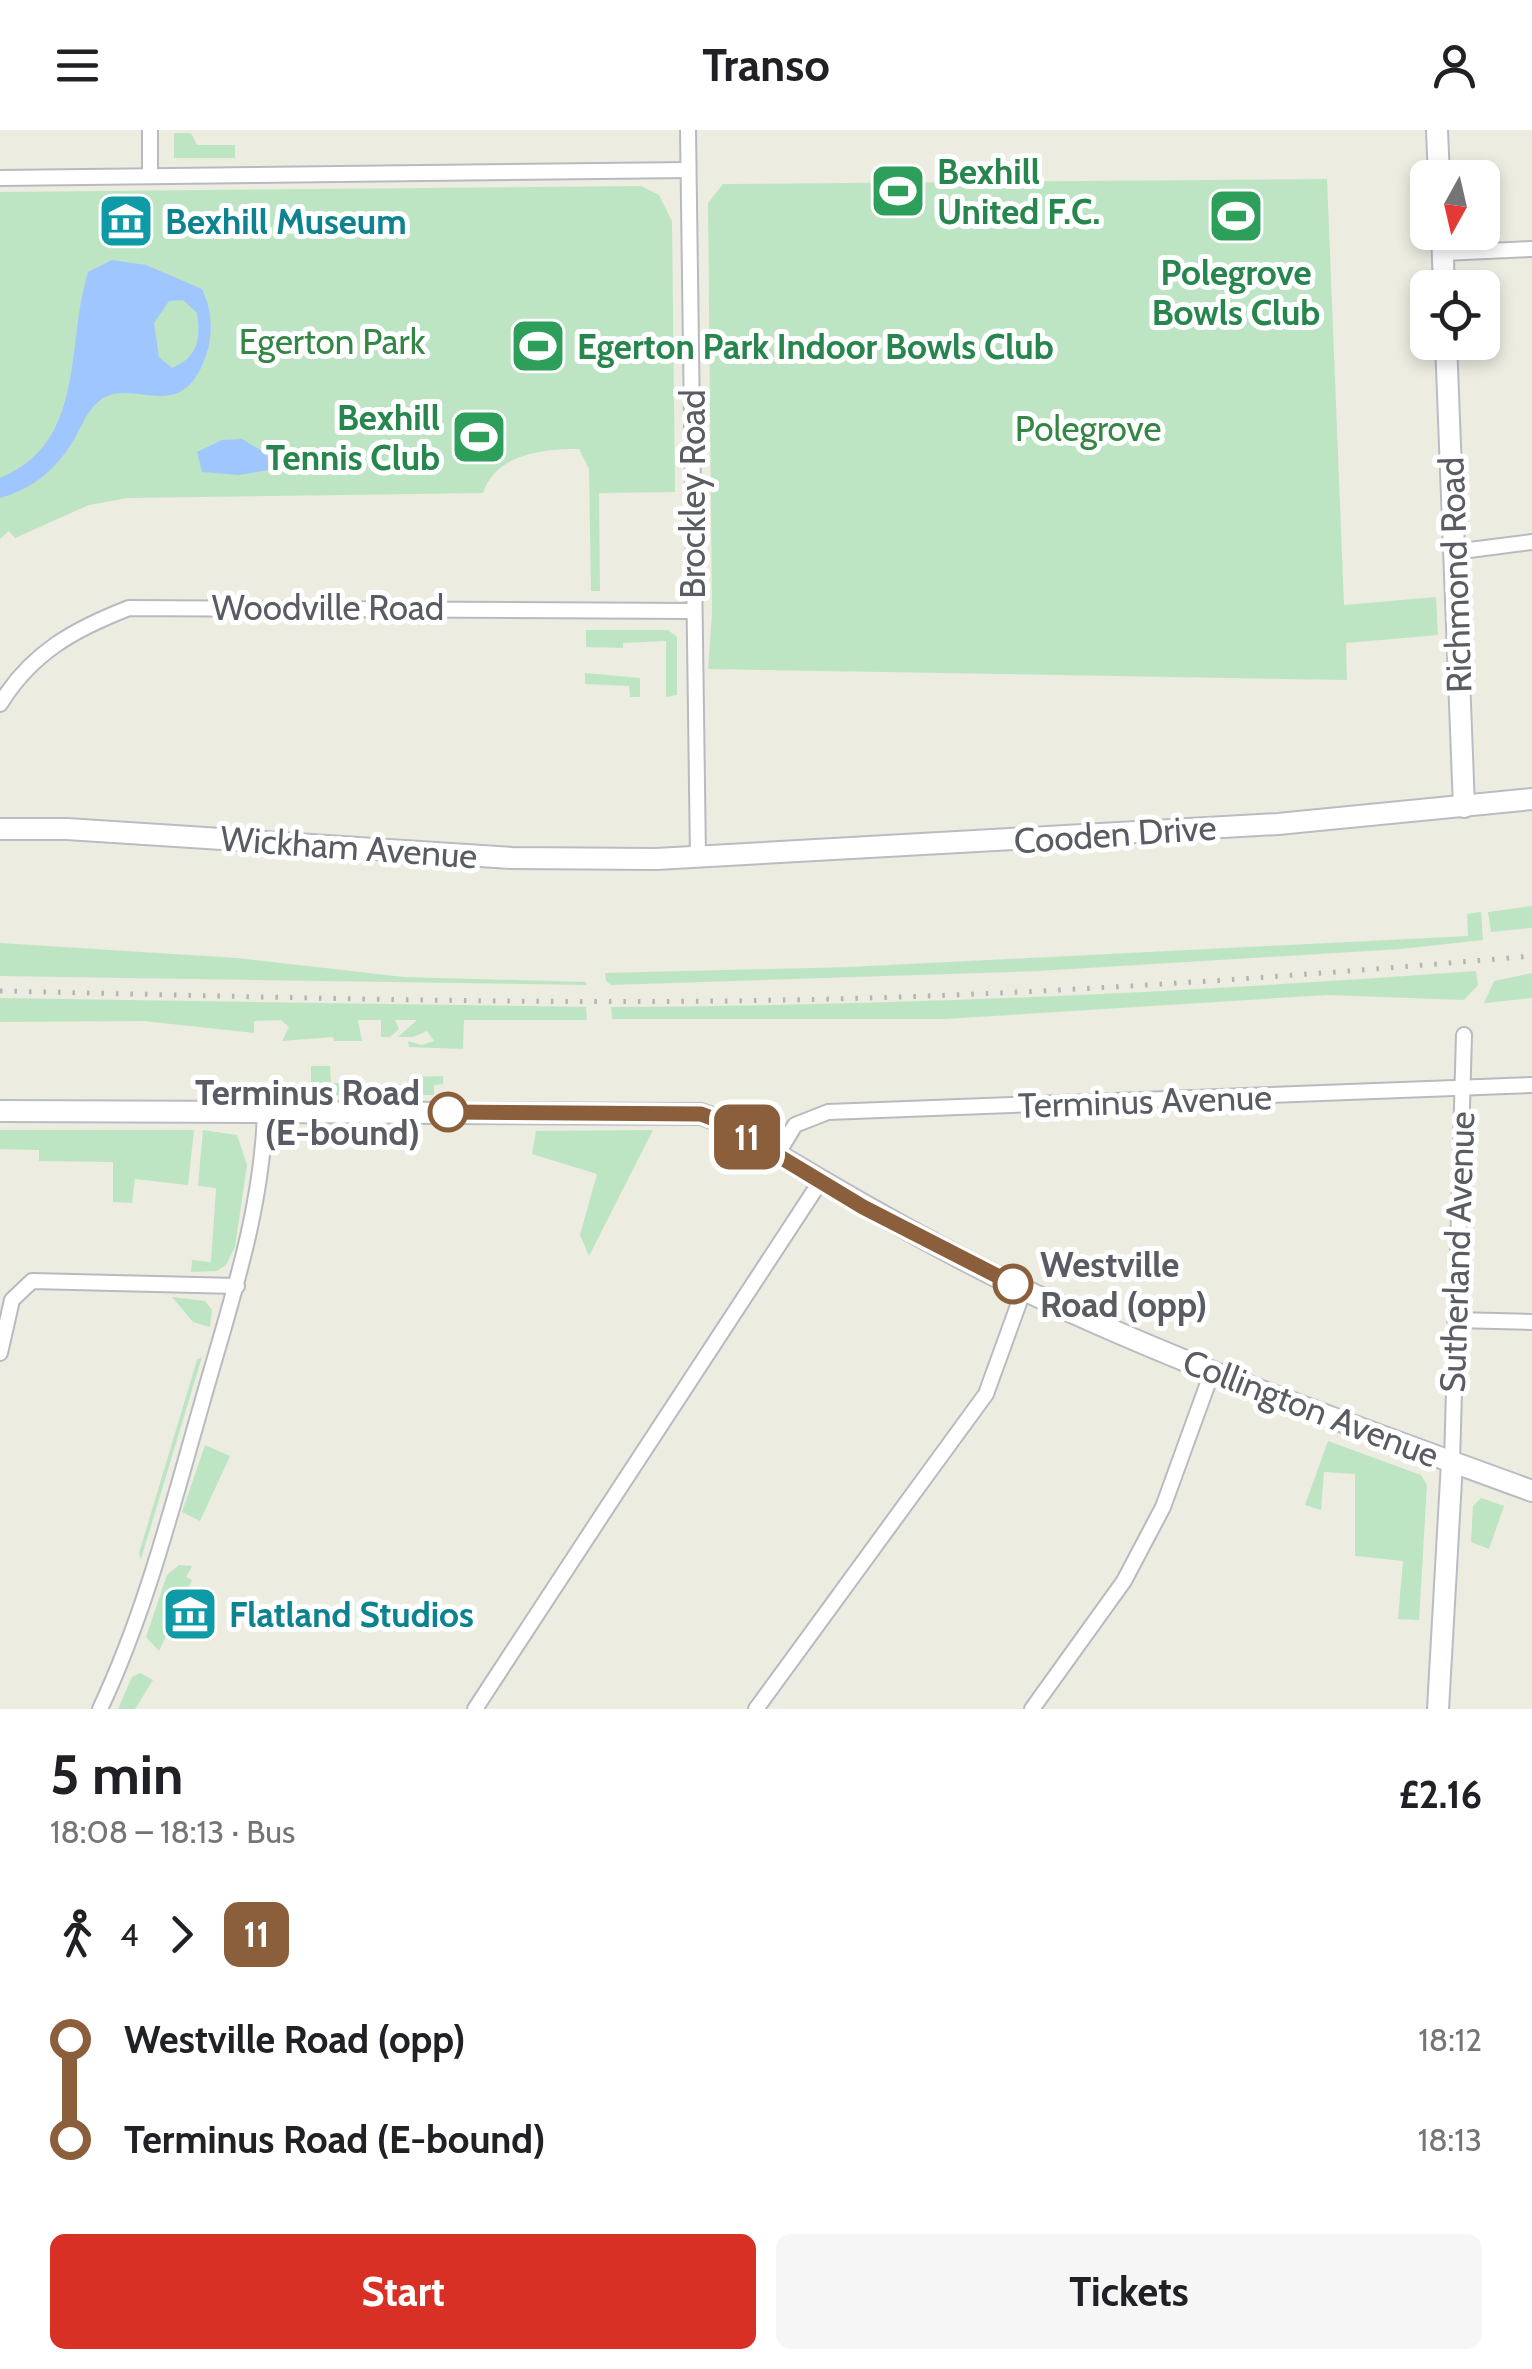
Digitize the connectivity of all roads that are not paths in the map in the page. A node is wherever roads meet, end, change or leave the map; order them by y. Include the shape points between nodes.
1 (150, 130) edge
2 (688, 130) edge
3 (1437, 130) edge
4 (1439, 160) edge
5 (688, 170) junction
6 (150, 176) junction
7 (0, 178) edge
8 (1500, 248) edge
9 (1532, 250) edge
10 (1447, 360) edge
11 (1532, 542) edge
12 (1454, 552) junction
13 (693, 611) junction
14 (0, 704) edge
15 (1532, 799) edge
16 (1464, 807) junction
17 (0, 829) edge
18 (698, 858) junction
19 (1464, 1035) dead end
20 (1532, 1084) edge
21 (1462, 1090) junction
22 (0, 1110) edge
23 (265, 1112) junction
24 (778, 1155) junction
25 (820, 1182) junction
26 (237, 1286) junction
27 (1024, 1289) junction
28 (1455, 1320) junction
29 (1532, 1322) edge
30 (0, 1353) edge
31 (1212, 1372) junction
32 (1452, 1462) junction
33 (1532, 1490) edge
34 (100, 1709) edge
35 (475, 1709) edge
36 (756, 1709) edge
37 (1032, 1709) edge
38 (1438, 1709) edge

1 - 6 street
2 - 5 street, Brockley Road
3 - 4 main road
5 - 6 street
5 - 13 street, Brockley Road
6 - 7 street
8 - 9 street
10 - 12 main road, Richmond Road
11 - 12 street
12 - 16 main road, Richmond Road
13 - 14 street, Woodville Road via 129,608 73,630 30,662
13 - 18 street, Brockley Road
15 - 16 main road, Cooden Drive
16 - 18 main road, Cooden Drive
17 - 18 main road, Wickham Avenue via 512,858
19 - 21 street, Sutherland Avenue
20 - 21 street, Terminus Avenue
21 - 24 street, Terminus Avenue via 828,1112 795,1125
21 - 28 street, Sutherland Avenue
22 - 23 main road, Collington Avenue
23 - 24 main road, Collington Avenue via 701,1114
23 - 26 street via 260,1186
24 - 25 main road, Collington Avenue
25 - 27 main road, Collington Avenue
25 - 35 street
26 - 30 street via 32,1280 12,1300
26 - 34 street via 132,1642
27 - 31 main road, Collington Avenue
27 - 36 street via 986,1394
28 - 29 street
28 - 32 street, Sutherland Avenue
31 - 32 main road, Collington Avenue
31 - 37 street via 1163,1506 1124,1581
32 - 33 main road, Collington Avenue
32 - 38 main road, Sutherland Avenue

